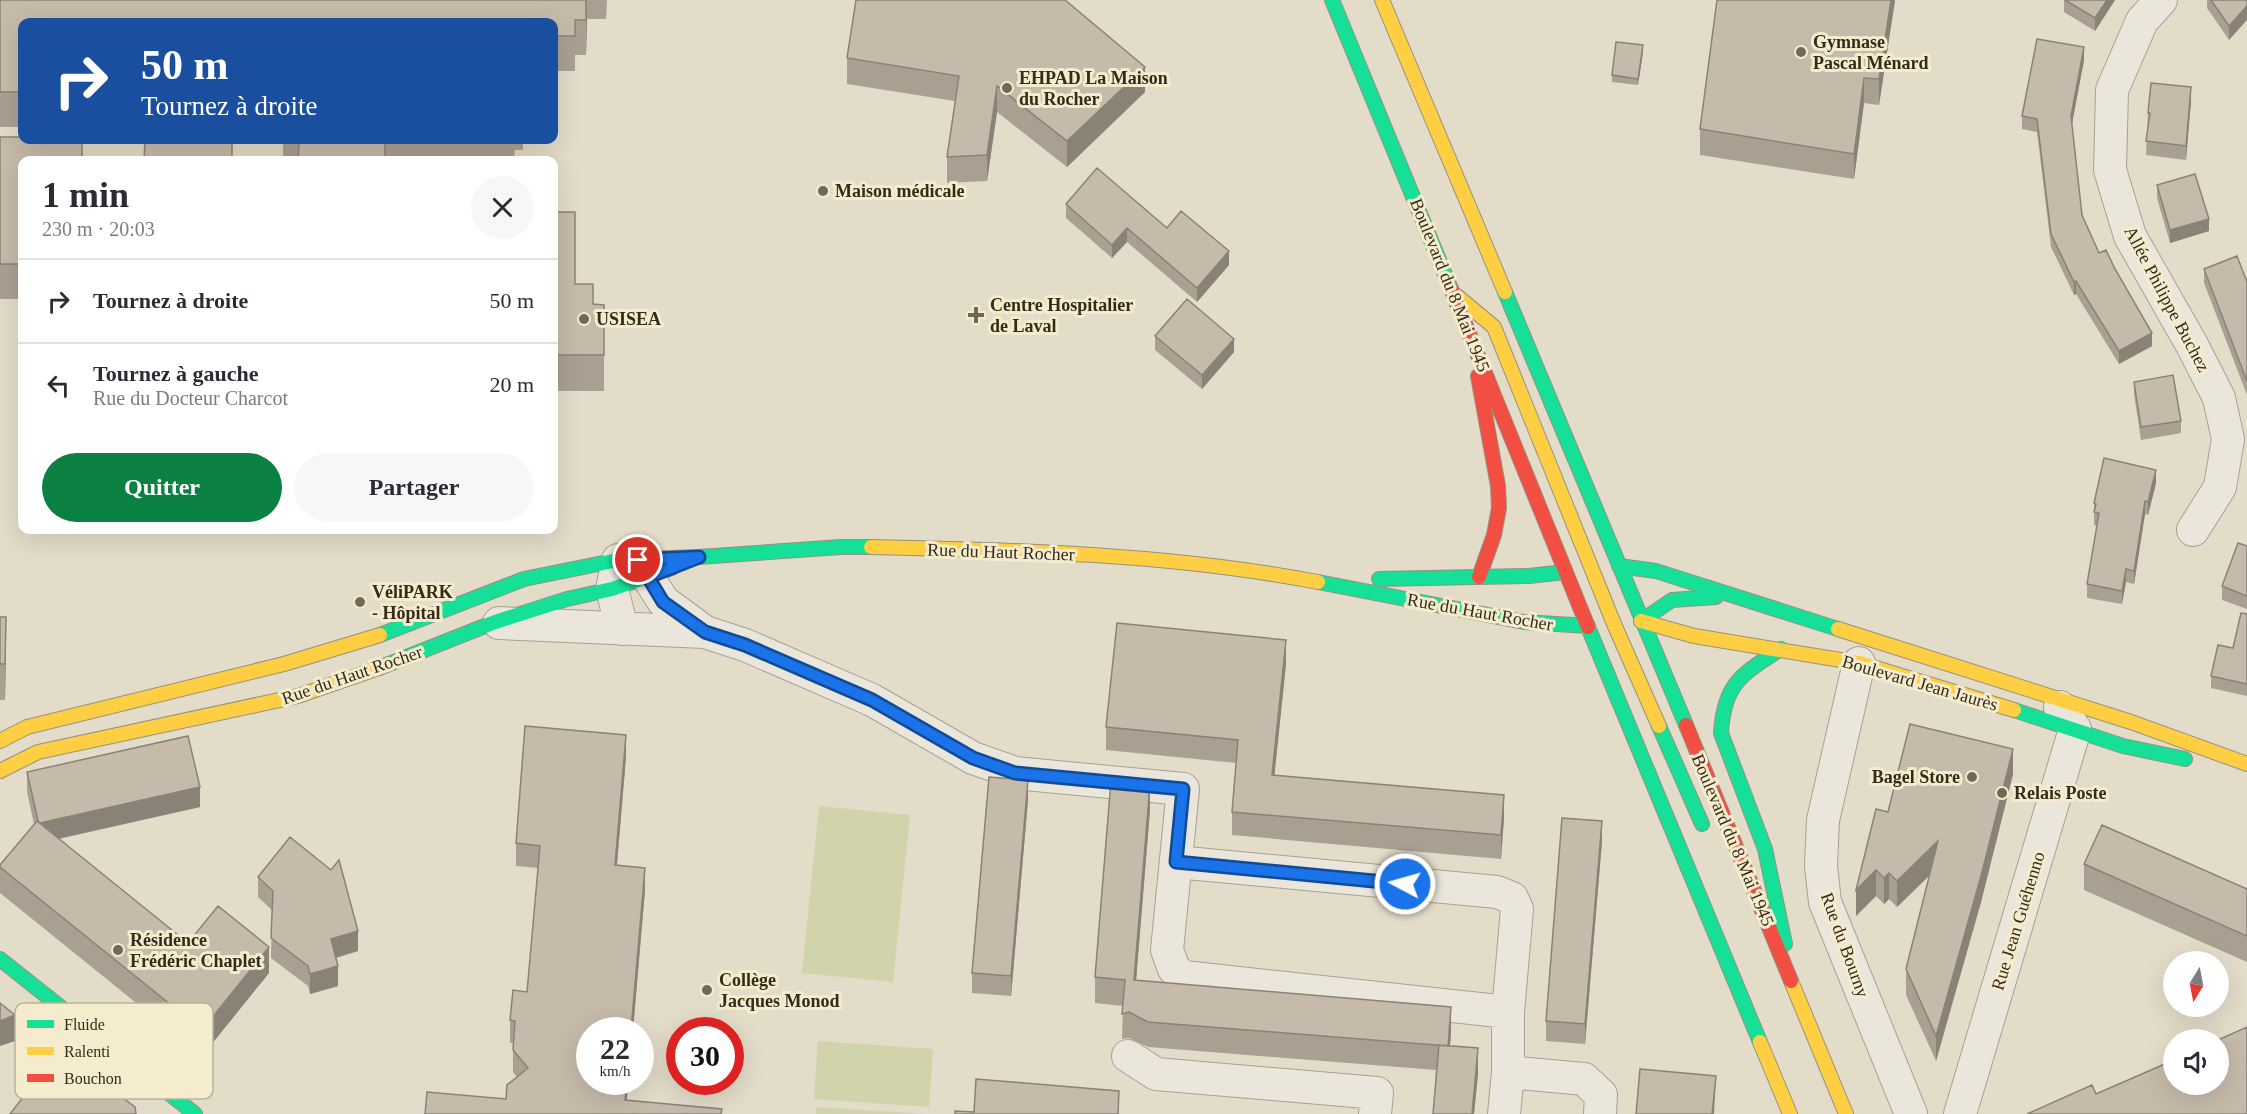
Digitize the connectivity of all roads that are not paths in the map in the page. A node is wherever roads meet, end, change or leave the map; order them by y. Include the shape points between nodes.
1 (1332, 0) edge
2 (1382, 0) edge
3 (2161, 0) edge
4 (1453, 293) junction
5 (1472, 338) junction
6 (2193, 530) dead end
7 (1611, 544) junction
8 (1631, 550) dead end
9 (1651, 556) dead end
10 (699, 557) junction
11 (1619, 566) junction
12 (1591, 569) junction
13 (1565, 572) junction
14 (615, 575) junction
15 (648, 577) junction
16 (1479, 577) junction
17 (1302, 579) junction
18 (1738, 596) junction
19 (1641, 621) junction
20 (495, 622) junction
21 (1614, 624) junction
22 (1588, 626) junction
23 (621, 629) junction
24 (705, 632) junction
25 (1780, 649) junction
26 (1859, 663) junction
27 (2053, 696) junction
28 (2075, 729) junction
29 (0, 741) edge
30 (2247, 764) edge
31 (0, 771) edge
32 (2247, 773) edge
33 (1706, 835) dead end
34 (1176, 862) junction
35 (1758, 938) dead end
36 (0, 959) edge
37 (1793, 984) junction
38 (55, 1003) edge
39 (1508, 1012) junction
40 (1128, 1056) dead end
41 (1508, 1072) junction
42 (176, 1099) edge
43 (195, 1114) edge
44 (1375, 1114) edge
45 (1504, 1114) edge
46 (1600, 1114) edge
47 (1790, 1114) edge
48 (1846, 1114) edge
49 (1911, 1114) edge
50 (1960, 1114) edge

1 - 4 main road, Boulevard du 8 Mai 1945
2 - 7 main road, Boulevard du 8 Mai 1945
3 - 6 street, Allée Philippe Buchez via 2142,21 2112,90 2109,170 2130,236 2219,398 2228,439 2220,487
4 - 5 main road, Boulevard du 8 Mai 1945
4 - 12 main road via 1494,327
5 - 13 main road, Boulevard du 8 Mai 1945
5 - 16 main road via 1499,508
7 - 8 main road
7 - 11 main road, Boulevard du 8 Mai 1945
9 - 18 main road via 1671,561
10 - 14 main road, Rue du Haut Rocher
10 - 15 main road, Rue du Haut Rocher
10 - 17 main road, Rue du Haut Rocher via 841,547 970,549 1155,559
11 - 12 main road
11 - 18 main road, Boulevard Jean Jaurès via 1656,570
11 - 19 main road, Boulevard du 8 Mai 1945
12 - 13 main road
12 - 21 main road
13 - 16 main road, Rue du Haut Rocher
13 - 22 main road, Boulevard du 8 Mai 1945
14 - 15 street
14 - 20 main road, Rue du Haut Rocher via 567,599
14 - 23 street
14 - 29 main road, Rue du Haut Rocher via 524,579 387,632 284,664 27,727
15 - 24 street via 663,602
16 - 17 main road, Rue du Haut Rocher
17 - 22 main road, Rue du Haut Rocher via 1524,622
18 - 19 main road via 1672,600
18 - 27 main road, Boulevard Jean Jaurès
19 - 21 main road, Boulevard Jean Jaurès
19 - 25 main road, Boulevard Jean Jaurès via 1694,636
19 - 37 main road, Boulevard du 8 Mai 1945
20 - 23 street
20 - 31 main road, Rue du Haut Rocher via 298,696 38,752
21 - 22 main road, Boulevard Jean Jaurès
21 - 33 main road
22 - 47 main road, Boulevard du 8 Mai 1945
23 - 24 street
24 - 34 street via 745,645 872,700 973,758 1015,773 1183,789
25 - 26 main road, Boulevard Jean Jaurès
25 - 37 main road via 1735,682 1726,696 1721,733 1765,849
26 - 28 main road, Boulevard Jean Jaurès
26 - 49 street, Rue du Bourny via 1823,819 1821,866 1825,902
27 - 28 street
27 - 30 main road, Boulevard Jean Jaurès
28 - 32 main road, Boulevard Jean Jaurès via 2123,746
28 - 50 street, Rue Jean Guéhenno
34 - 39 street via 1167,950 1174,969 1184,977
34 - 39 street via 1497,892 1512,898 1517,909
35 - 37 main road
36 - 38 main road
37 - 48 main road, Boulevard du 8 Mai 1945
39 - 41 street
40 - 44 street via 1156,1074 1377,1093
41 - 45 street
41 - 46 street via 1584,1079 1601,1095
42 - 43 main road

